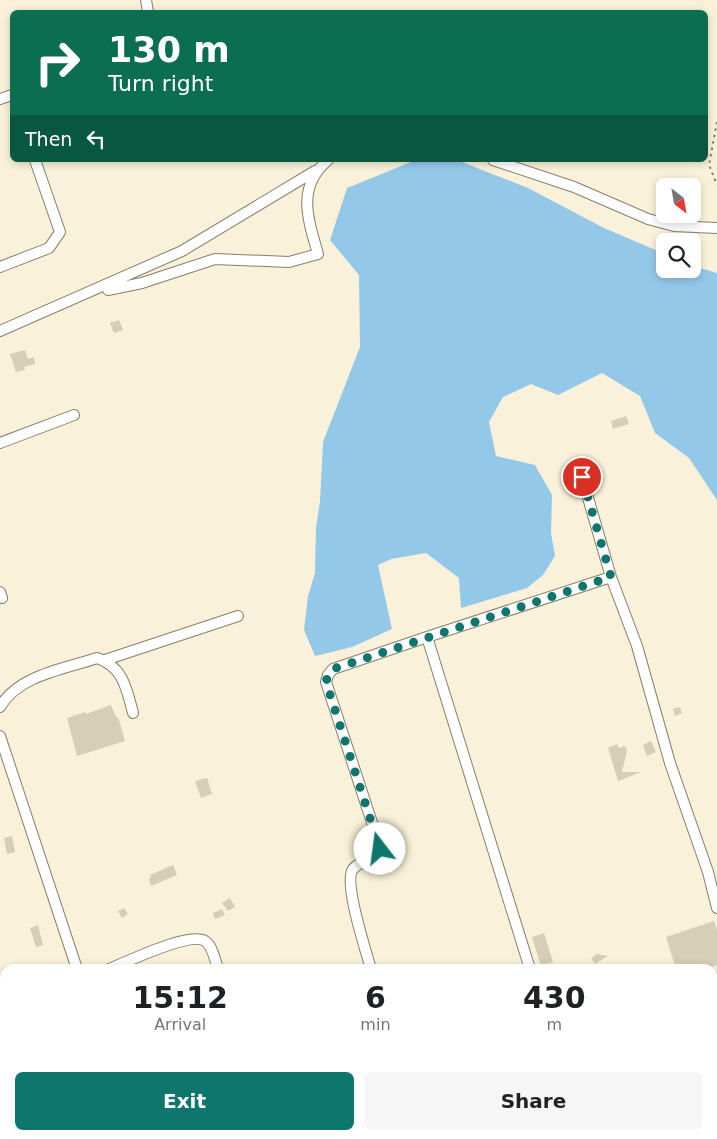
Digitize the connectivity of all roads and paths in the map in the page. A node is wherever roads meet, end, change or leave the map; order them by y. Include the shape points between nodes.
1 (717, 122) edge
2 (36, 162) edge
3 (326, 162) edge
4 (500, 162) edge
5 (315, 171) junction
6 (717, 185) edge
7 (717, 228) edge
8 (0, 267) edge
9 (86, 294) junction
10 (0, 330) edge
11 (74, 414) dead end
12 (0, 443) edge
13 (582, 477) dead end
14 (611, 577) junction
15 (238, 616) dead end
16 (427, 637) junction
17 (104, 660) junction
18 (0, 708) edge
19 (134, 713) dead end
20 (0, 736) edge
21 (717, 908) edge
22 (75, 964) edge
23 (122, 964) edge
24 (216, 964) edge
25 (370, 964) edge
26 (528, 964) edge

1 - 6 path via 709,165
2 - 8 street via 60,232 49,248
3 - 5 street
4 - 7 street via 574,187 648,219 674,226
5 - 9 street via 156,264
5 - 9 street via 308,190 308,202 309,223 318,254 289,262 215,259 142,283
9 - 10 street
11 - 12 street
13 - 14 street
14 - 16 street
14 - 21 street via 637,646 670,763 708,872
15 - 17 street
16 - 25 street via 333,669 326,682 380,847 354,868 351,876 353,900
16 - 26 street
17 - 18 street via 97,658 22,683
17 - 19 street via 118,671 125,682
20 - 22 street
23 - 24 street via 191,938 205,941 210,946

